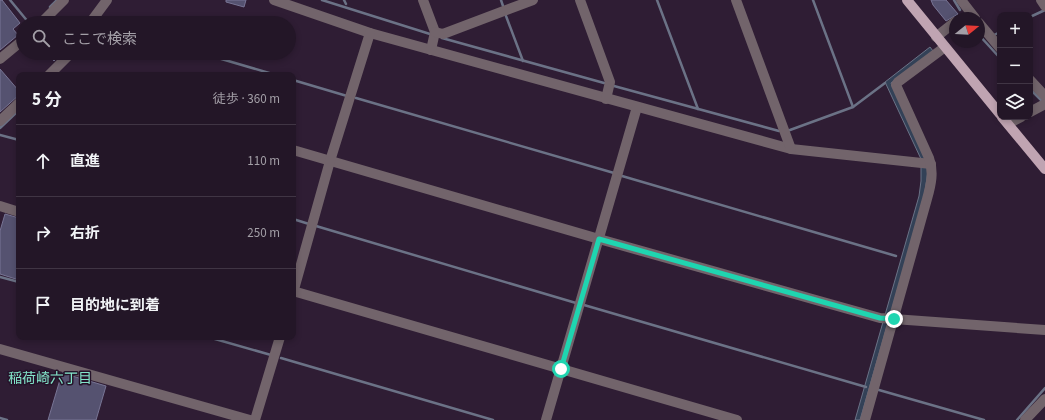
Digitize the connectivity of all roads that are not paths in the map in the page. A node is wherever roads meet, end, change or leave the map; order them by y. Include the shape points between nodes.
1 (64, 0) edge
2 (107, 0) edge
3 (274, 0) edge
4 (423, 0) edge
5 (533, 0) edge
6 (580, 0) edge
7 (736, 0) edge
8 (907, 0) edge
9 (961, 0) edge
10 (1041, 0) edge
11 (1045, 6) edge
12 (970, 12) edge
13 (48, 16) edge
14 (95, 16) edge
15 (949, 26) edge
16 (985, 30) edge
17 (435, 32) junction
18 (370, 33) junction
19 (936, 36) junction
20 (997, 44) edge
21 (16, 46) edge
22 (944, 47) junction
23 (431, 50) junction
24 (0, 59) edge
25 (64, 60) edge
26 (52, 72) edge
27 (1033, 83) edge
28 (1045, 96) edge
29 (606, 99) junction
30 (1045, 104) edge
31 (16, 106) edge
32 (637, 107) junction
33 (997, 110) edge
34 (1033, 110) edge
35 (1005, 120) edge
36 (0, 121) edge
37 (791, 150) junction
38 (296, 151) edge
39 (330, 161) junction
40 (927, 164) junction
41 (1045, 169) edge
42 (0, 206) edge
43 (16, 211) edge
44 (599, 239) junction
45 (296, 281) edge
46 (296, 293) edge
47 (894, 319) junction
48 (1045, 330) edge
49 (279, 340) edge
50 (0, 349) edge
51 (561, 369) junction
52 (1045, 399) edge
53 (250, 420) edge
54 (255, 420) edge
55 (546, 420) edge
56 (737, 420) edge
57 (865, 420) edge
58 (1025, 420) edge

1 - 13 street
2 - 14 street
3 - 18 street
4 - 17 street
5 - 17 street via 443,34
6 - 29 street via 610,82
7 - 37 street
8 - 19 main road
9 - 12 street
10 - 11 street
15 - 19 street
16 - 20 street
17 - 23 street
18 - 23 street
18 - 39 street
19 - 22 main road
21 - 24 street
22 - 33 main road
22 - 40 street via 896,85
23 - 29 street
25 - 26 street
27 - 28 street
29 - 32 street
30 - 34 street
31 - 36 street
32 - 37 street
32 - 44 street
35 - 41 main road
37 - 40 street
38 - 39 street
39 - 44 street
39 - 45 street
40 - 47 street via 930,185
42 - 43 street
44 - 47 street via 880,318
44 - 51 street
46 - 51 street
47 - 48 street
47 - 57 street
49 - 54 street
50 - 53 street
51 - 55 street
51 - 56 street
52 - 58 street

